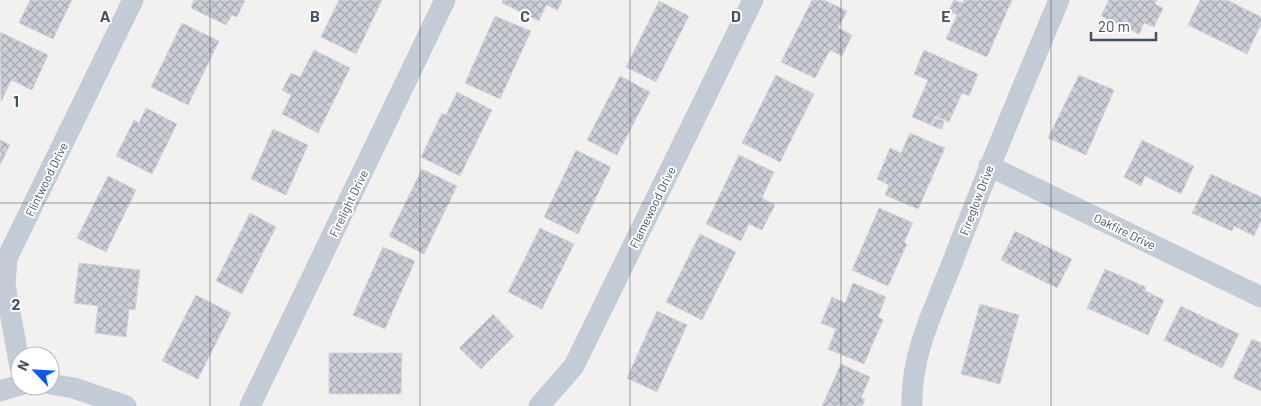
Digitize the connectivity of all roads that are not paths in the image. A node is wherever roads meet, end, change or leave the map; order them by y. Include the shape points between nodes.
1 (133, 0) edge
2 (446, 0) edge
3 (753, 0) edge
4 (1059, 0) edge
5 (989, 166) junction
6 (1261, 297) edge
7 (16, 346) edge
8 (60, 386) edge
9 (126, 406) edge
10 (250, 406) edge
11 (539, 406) edge
12 (912, 406) edge

1 - 7 street, Flintwood Drive via 7,258 5,285
2 - 10 street, Firelight Drive
3 - 11 street, Flamewood Drive via 574,366
4 - 5 street, Fireglow Drive
5 - 6 street, Oakfire Drive
5 - 12 street, Fireglow Drive via 920,348
8 - 9 street

